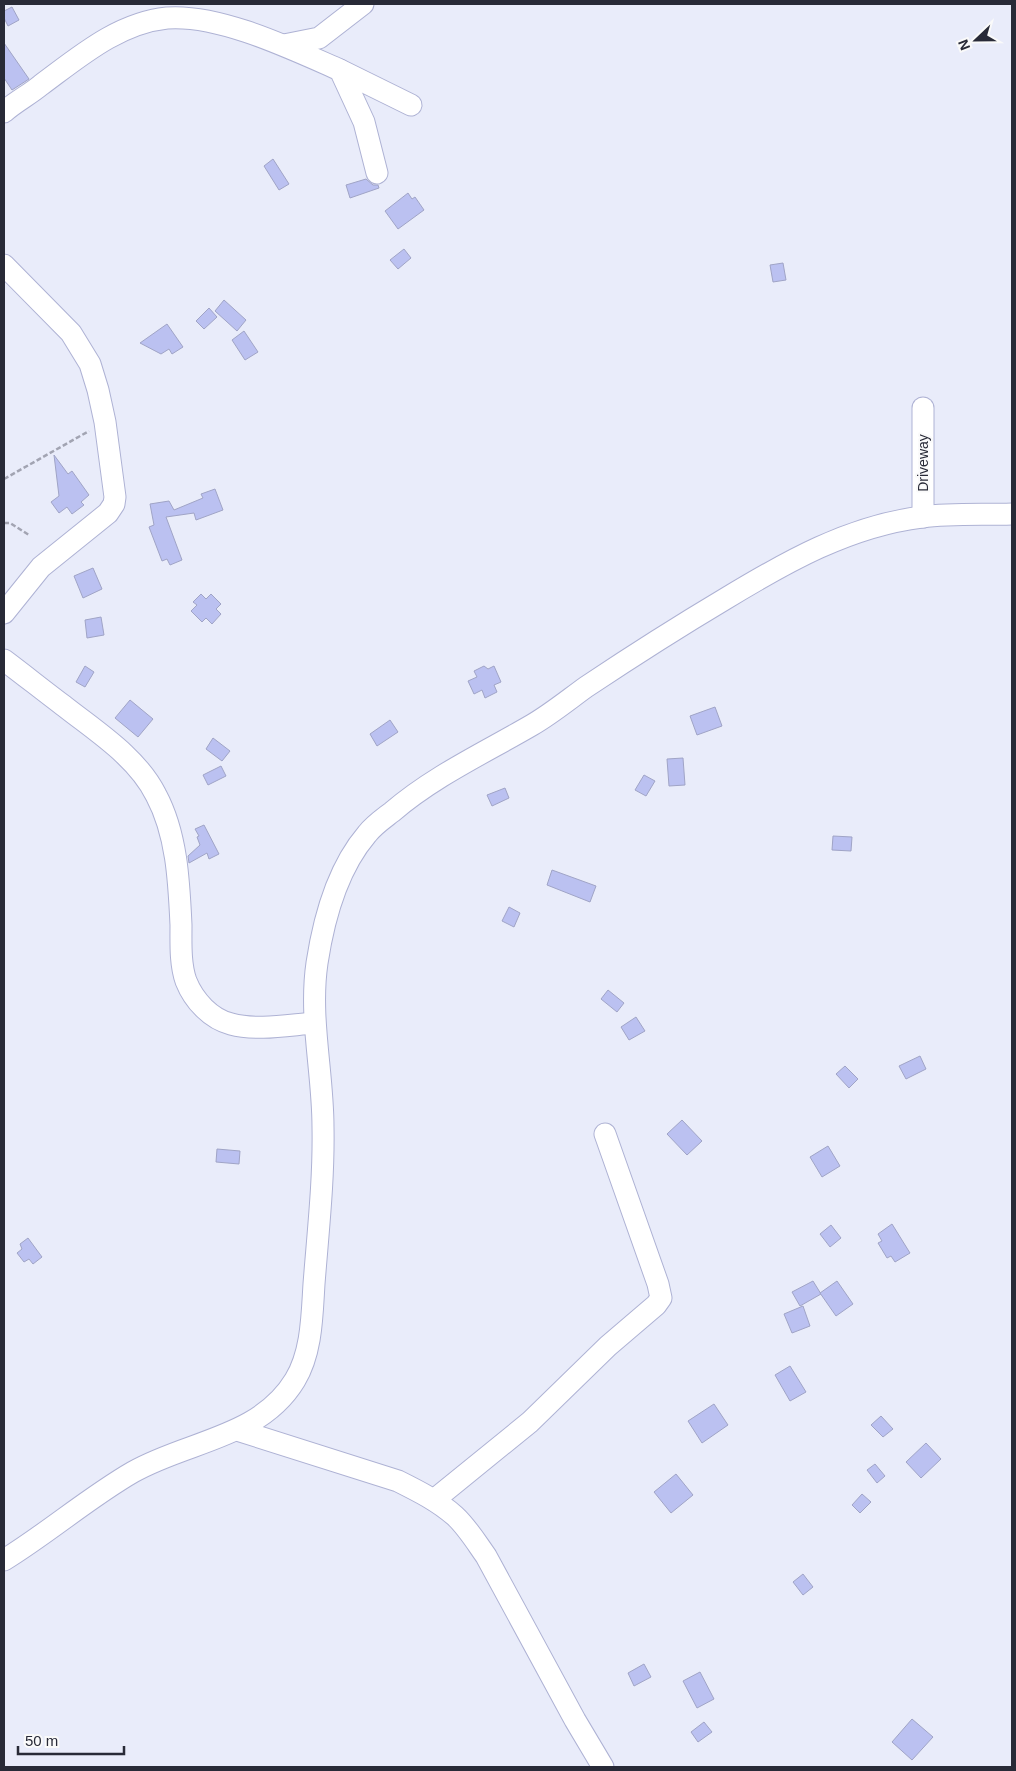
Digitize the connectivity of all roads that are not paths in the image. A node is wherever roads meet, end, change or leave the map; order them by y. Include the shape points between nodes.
1 (363, 4) edge
2 (188, 11) edge
3 (284, 45) junction
4 (340, 70) junction
5 (411, 106) dead end
6 (4, 112) edge
7 (377, 173) dead end
8 (4, 265) edge
9 (923, 408) dead end
10 (1012, 514) edge
11 (923, 517) junction
12 (4, 613) edge
13 (4, 660) edge
14 (314, 1023) junction
15 (605, 1134) dead end
16 (237, 1430) junction
17 (434, 1500) junction
18 (4, 1560) edge
19 (603, 1767) edge

1 - 3 street via 319,38
2 - 3 street via 194,19 221,24
2 - 6 street via 141,23 110,37
3 - 4 street
4 - 5 street
4 - 7 street via 364,122
8 - 12 street via 80,345 94,377 105,422 114,487 112,508 42,567
9 - 11 street, Driveway
10 - 11 street
11 - 14 street via 850,534 766,574 625,661 536,723 455,768 393,810 370,830 348,859 330,902 317,961
13 - 14 street via 114,745 148,781 172,841 186,980 204,1008 216,1019 232,1025
14 - 16 street via 324,1128 308,1346 303,1366 284,1395 255,1420
15 - 17 street via 661,1298 530,1422
16 - 17 street via 398,1481
16 - 18 street via 134,1471
17 - 19 street via 470,1532 486,1556

